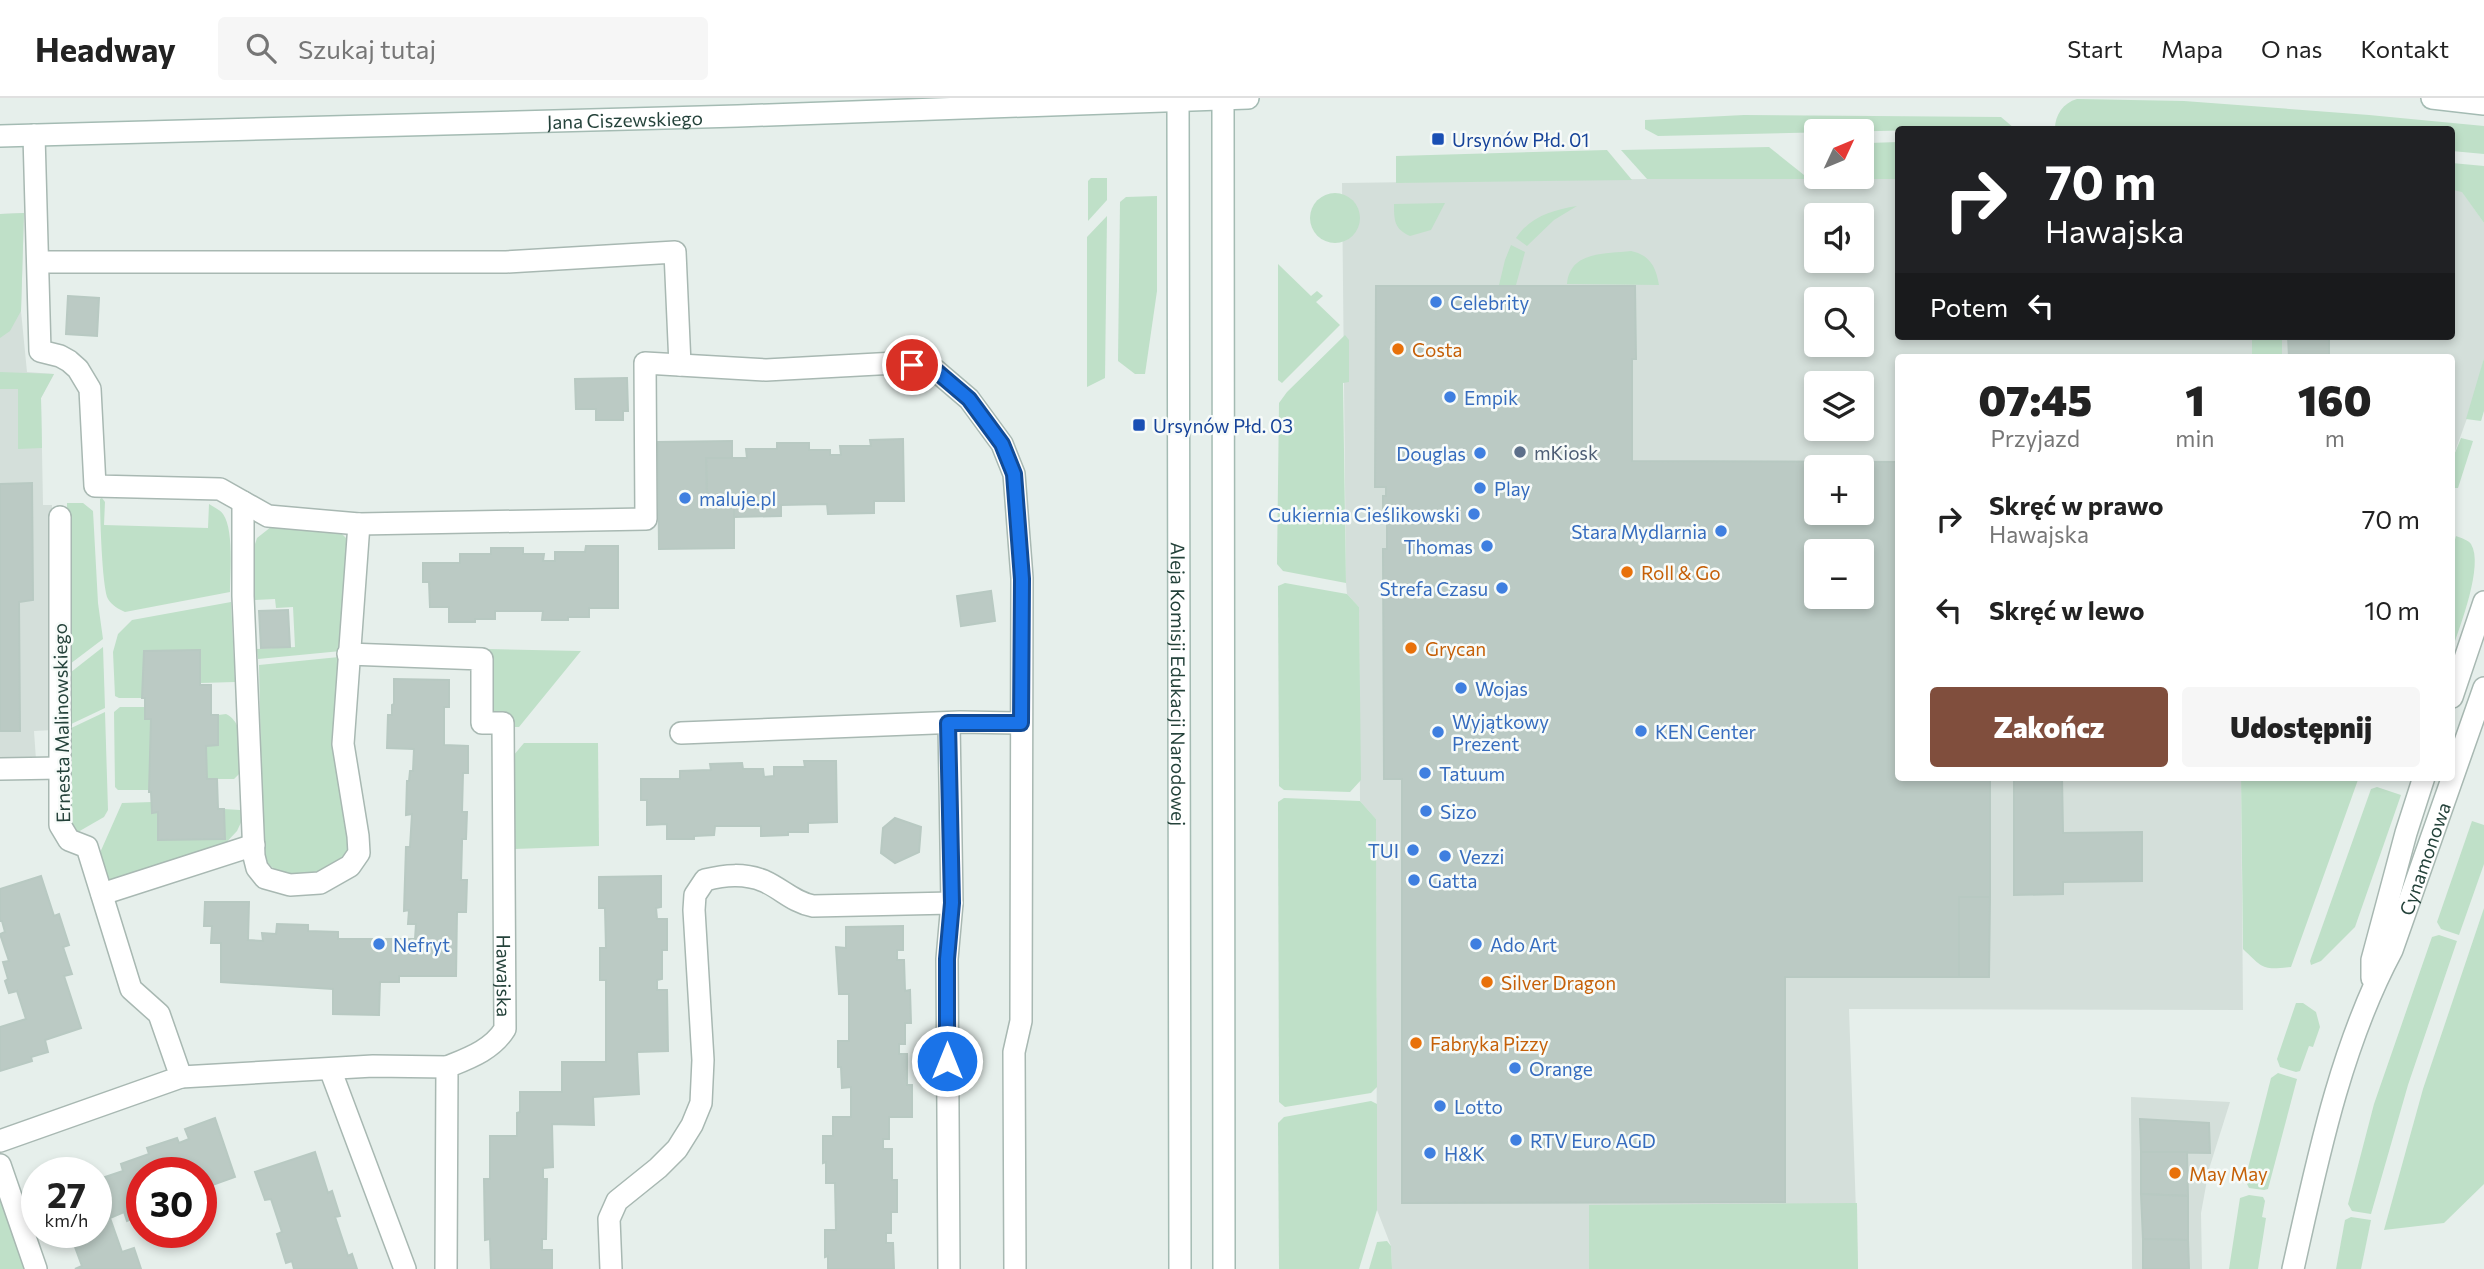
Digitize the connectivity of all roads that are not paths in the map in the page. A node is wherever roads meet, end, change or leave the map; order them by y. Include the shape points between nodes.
1 (1223, 98) edge
2 (1248, 98) edge
3 (2432, 98) edge
4 (1178, 99) edge
5 (2484, 104) edge
6 (34, 135) junction
7 (0, 136) edge
8 (38, 262) junction
9 (680, 365) junction
10 (243, 502) junction
11 (60, 517) dead end
12 (359, 524) junction
13 (2484, 602) edge
14 (348, 654) junction
15 (2455, 688) edge
16 (2484, 688) edge
17 (948, 723) junction
18 (1021, 723) junction
19 (681, 733) dead end
20 (60, 768) junction
21 (0, 769) edge
22 (2455, 771) edge
23 (2423, 781) edge
24 (2451, 781) edge
25 (254, 845) junction
26 (102, 894) junction
27 (952, 903) junction
28 (2372, 987) junction
29 (447, 1067) junction
30 (330, 1069) junction
31 (181, 1077) junction
32 (0, 1141) edge
33 (0, 1165) edge
34 (36, 1269) edge
35 (405, 1269) edge
36 (446, 1269) edge
37 (611, 1269) edge
38 (949, 1269) edge
39 (1015, 1269) edge
40 (1180, 1269) edge
41 (1224, 1269) edge
42 (2293, 1269) edge

1 - 2 street, Jana Ciszewskiego
1 - 4 street, Jana Ciszewskiego
1 - 41 street
3 - 5 street
4 - 6 street, Jana Ciszewskiego
4 - 40 street, Aleja Komisji Edukacji Narodowej
6 - 7 street, Jana Ciszewskiego
6 - 8 street
8 - 9 street via 506,262 675,252
8 - 10 street via 40,351 69,361 90,389 95,486 220,489
9 - 12 street via 645,363 646,519
9 - 18 street via 766,370 896,363 927,366 969,399 1002,444 1014,474 1022,579
10 - 12 street via 268,516
10 - 25 street
11 - 20 street, Ernesta Malinowskiego
12 - 14 street
13 - 15 street
14 - 25 street via 343,744 359,853 350,866 320,883 290,885 260,873
14 - 29 street, Hawajska via 482,659 482,723 503,723 505,1029 477,1056
16 - 22 street, Cynamonowa
17 - 18 street
17 - 19 street
17 - 27 street
18 - 39 street
20 - 21 street
20 - 26 street, Ernesta Malinowskiego via 60,825 69,840 87,847
23 - 28 street, Cynamonowa via 2372,960
24 - 28 street, Cynamonowa via 2392,950
25 - 26 street
26 - 31 street, Ernesta Malinowskiego via 131,989 159,1014
27 - 37 street via 813,906 743,875 705,880 695,895 694,911 703,1060 701,1104 677,1149 617,1202 609,1219
27 - 38 street via 947,959
28 - 42 street, Cynamonowa via 2324,1129
29 - 30 street
29 - 36 street
30 - 31 street
30 - 35 street
31 - 32 street
33 - 34 street

